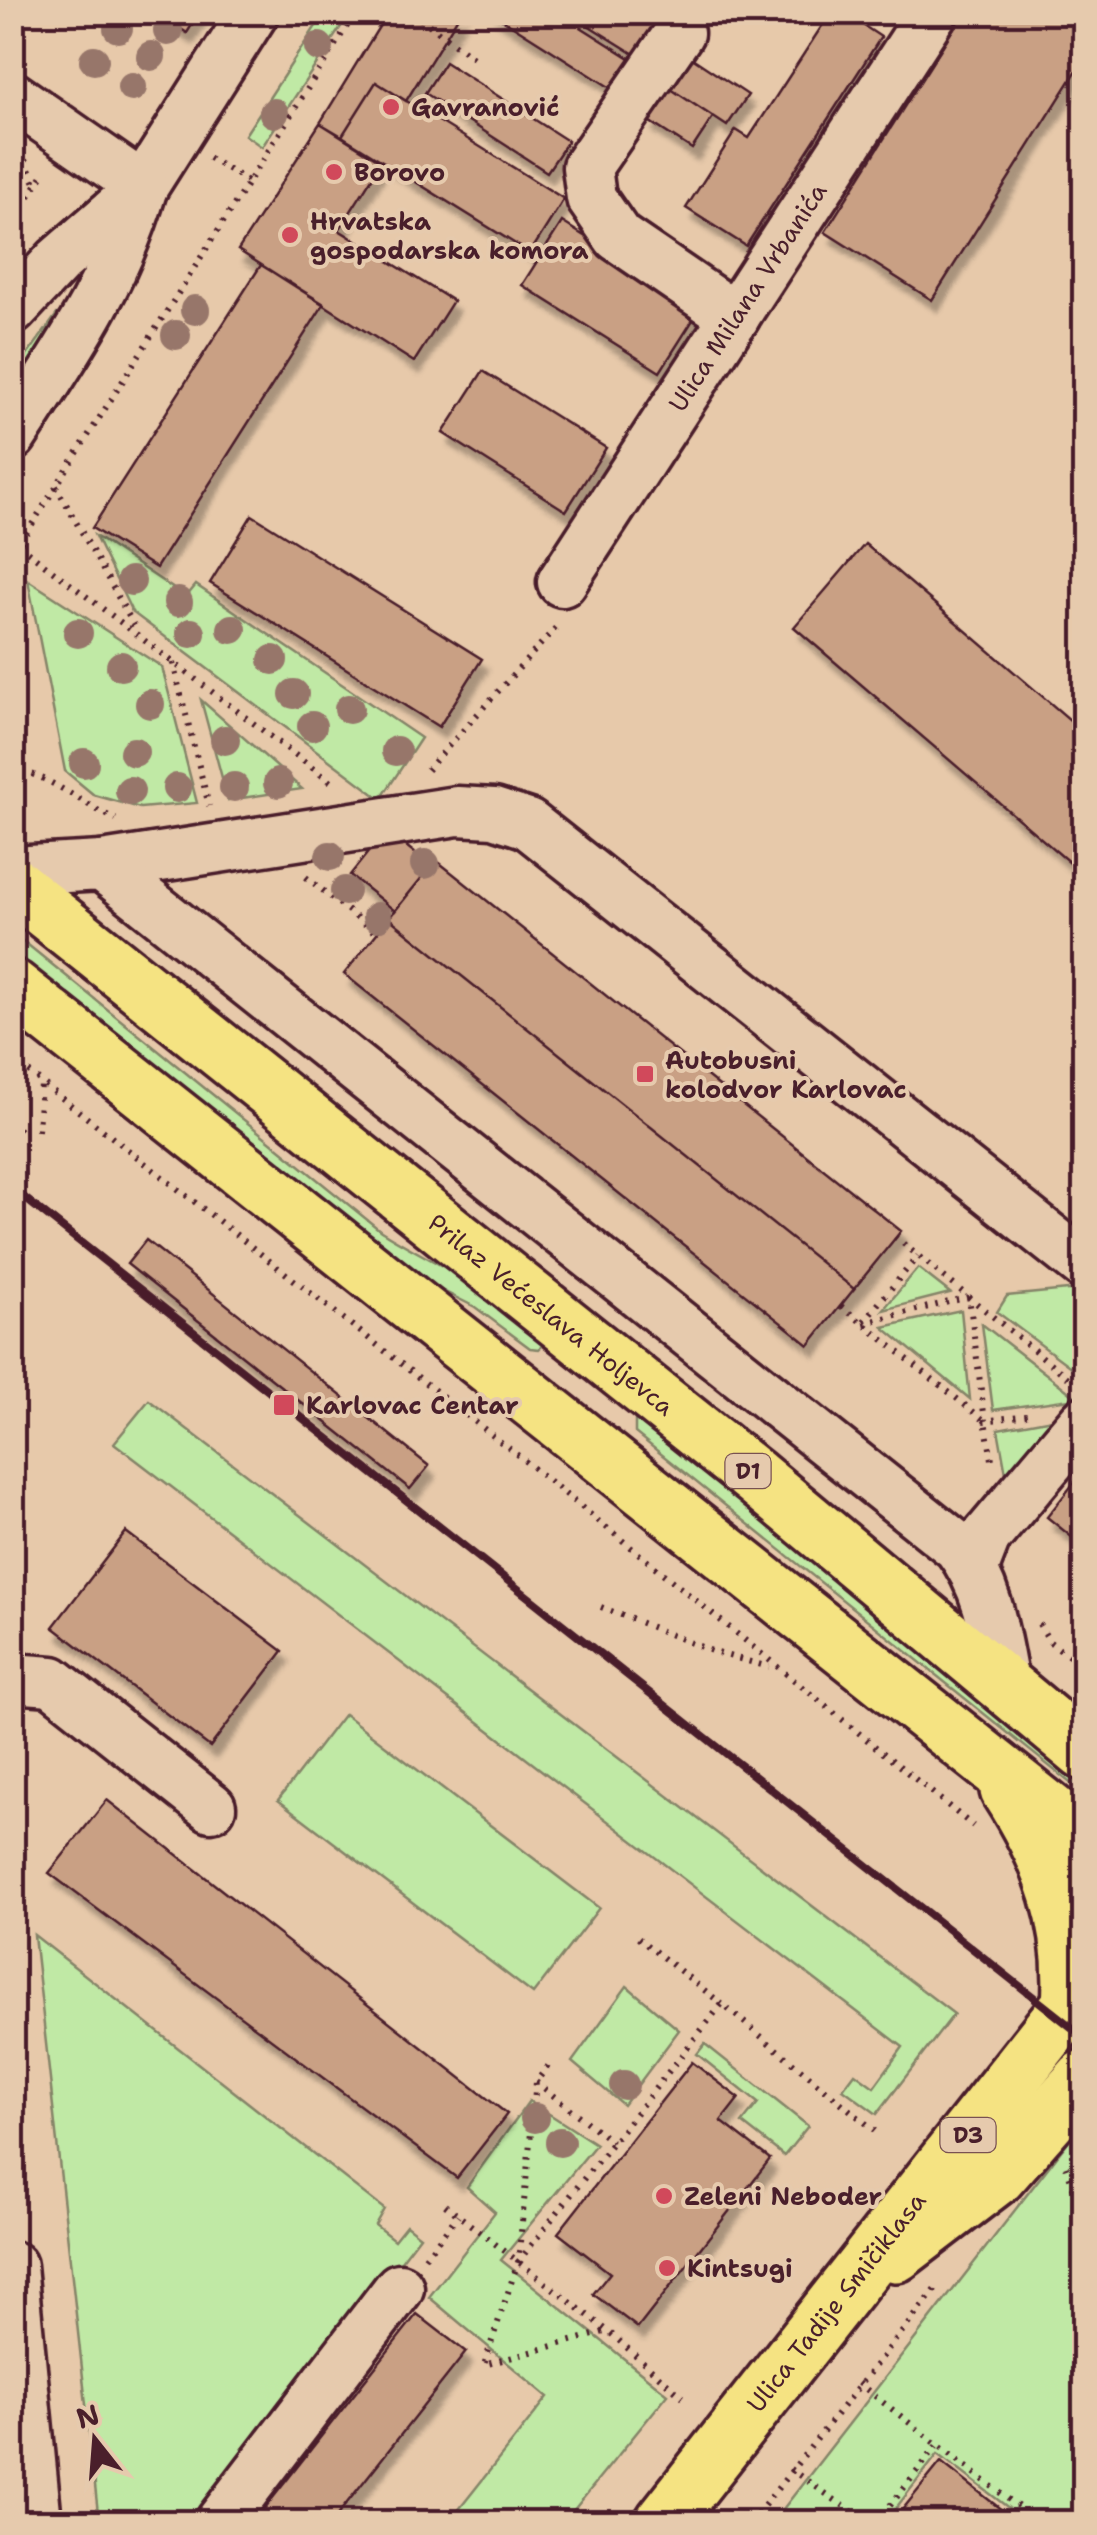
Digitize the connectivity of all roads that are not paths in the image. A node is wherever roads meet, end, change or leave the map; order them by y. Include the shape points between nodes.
1 (254, 12) edge
2 (934, 12) edge
3 (679, 33) dead end
4 (12, 96) edge
5 (143, 187) junction
6 (12, 310) edge
7 (735, 316) junction
8 (12, 436) edge
9 (562, 582) road end
10 (102, 866) junction
11 (12, 871) edge
12 (12, 884) edge
13 (12, 986) edge
14 (1084, 1265) edge
15 (1068, 1416) edge
16 (974, 1568) junction
17 (12, 1678) edge
18 (1005, 1688) junction
19 (1084, 1703) edge
20 (1084, 1752) edge
21 (990, 1763) junction
22 (210, 1807) dead end
23 (1084, 1838) edge
24 (1077, 1996) edge
25 (1084, 2078) edge
26 (12, 2266) edge
27 (852, 2284) junction
28 (400, 2288) road end
29 (37, 2522) edge
30 (220, 2522) edge
31 (663, 2522) edge

1 - 5 street
2 - 7 street, Ulica Milana Vrbanića
3 - 7 street via 587,167 591,198 618,237
4 - 5 street
5 - 6 street
5 - 8 street via 105,290
7 - 9 street, Ulica Milana Vrbanića
10 - 11 street
10 - 14 street via 457,811 528,824
10 - 16 street via 942,1535
12 - 18 main road, Prilaz Većeslava Holjevca / D1 via 710,1441
13 - 21 main road
15 - 16 street via 986,1536
16 - 18 street via 989,1606
17 - 22 street via 52,1681
18 - 19 main road
18 - 20 main road, Prilaz Većeslava Holjevca / D1
21 - 23 main road
21 - 24 main road via 1032,1830 1060,1896
24 - 27 main road, Ulica Tadije Smičiklasa / D3
25 - 27 main road via 998,2176
26 - 29 street
27 - 31 main road, Ulica Tadije Smičiklasa / D3
28 - 30 street

